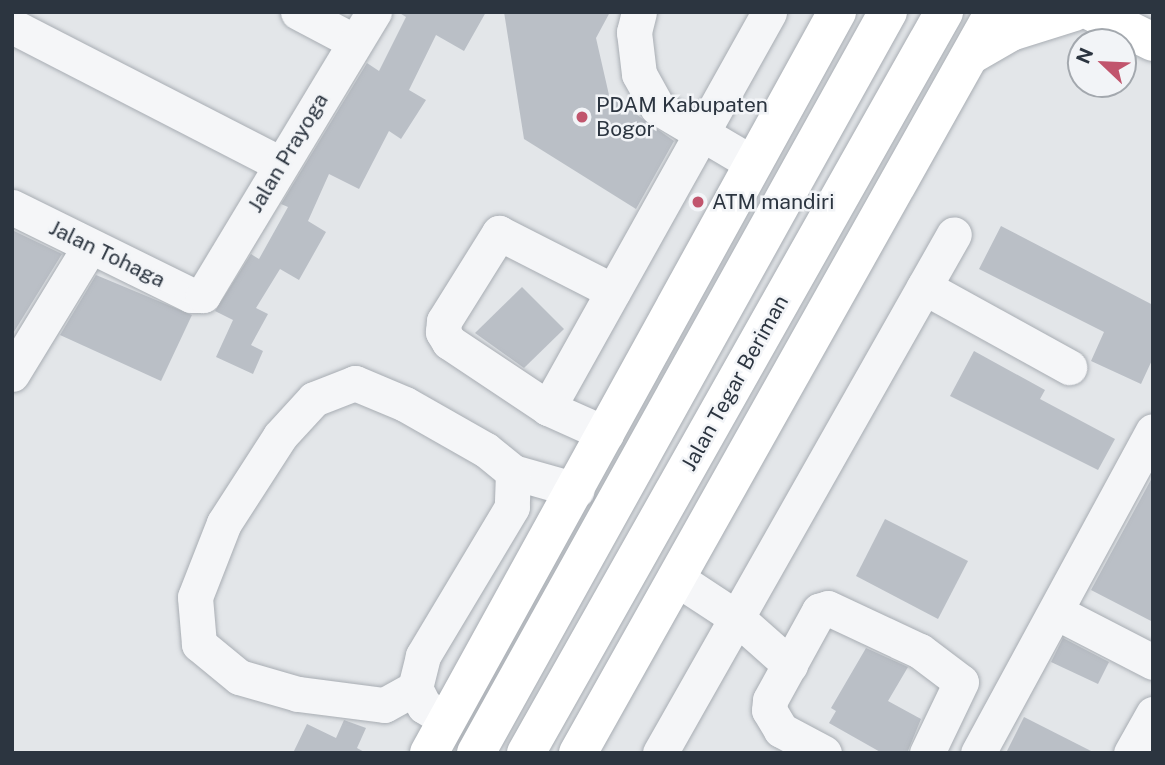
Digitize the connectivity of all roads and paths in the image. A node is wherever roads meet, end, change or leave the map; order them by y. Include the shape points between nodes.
1 (298, 12) edge
2 (374, 12) edge
3 (639, 12) edge
4 (769, 12) edge
5 (837, 12) edge
6 (888, 12) edge
7 (944, 12) edge
8 (994, 12) edge
9 (1074, 12) edge
10 (1092, 12) edge
11 (12, 26) edge
12 (355, 42) junction
13 (1153, 42) edge
14 (971, 55) junction
15 (698, 135) junction
16 (752, 163) junction
17 (280, 164) junction
18 (12, 207) edge
19 (954, 234) dead end
20 (89, 248) junction
21 (924, 287) junction
22 (613, 291) junction
23 (203, 295) joint
24 (1069, 367) dead end
25 (12, 374) edge
26 (548, 408) junction
27 (1153, 431) edge
28 (606, 434) junction
29 (513, 472) junction
30 (576, 490) junction
31 (676, 578) junction
32 (1056, 612) junction
33 (737, 618) junction
34 (1153, 662) edge
35 (790, 665) junction
36 (415, 688) junction
37 (1153, 714) edge
38 (447, 720) junction
39 (429, 753) edge
40 (476, 753) edge
41 (526, 753) edge
42 (578, 753) edge
43 (660, 753) edge
44 (824, 753) edge
45 (927, 753) edge
46 (978, 753) edge
47 (1131, 753) edge

1 - 12 street
2 - 12 street, Jalan Prayoga
3 - 15 street via 634,32 639,74 657,107
4 - 15 street
5 - 16 main road
6 - 40 main road
7 - 41 main road, Jalan Tegar Beriman
8 - 14 main road, Jalan Tegar Beriman
9 - 14 main road via 1011,32
10 - 13 main road
11 - 17 street
12 - 17 street, Jalan Prayoga
14 - 31 main road, Jalan Tegar Beriman
15 - 16 street
15 - 22 street
16 - 28 main road
17 - 23 street, Jalan Prayoga
18 - 20 street, Jalan Tohaga
19 - 21 street
20 - 23 street, Jalan Tohaga via 191,295
20 - 25 street
21 - 24 street
21 - 33 street
22 - 26 street
22 - 26 street via 499,233 444,321 449,342
26 - 28 street
27 - 32 street
28 - 30 main road
29 - 30 street
29 - 36 street via 512,507 423,656
29 - 36 street via 486,450 416,410 355,383 314,399 280,436 224,523 195,597 199,644 239,677 298,694 384,705
30 - 38 main road
31 - 33 street
31 - 42 main road, Jalan Tegar Beriman
32 - 34 street
32 - 46 street
33 - 35 street
33 - 43 street
35 - 44 street via 770,700 772,720
35 - 45 street via 823,608 920,651 961,682
36 - 38 street via 424,706
37 - 47 street
38 - 39 main road

